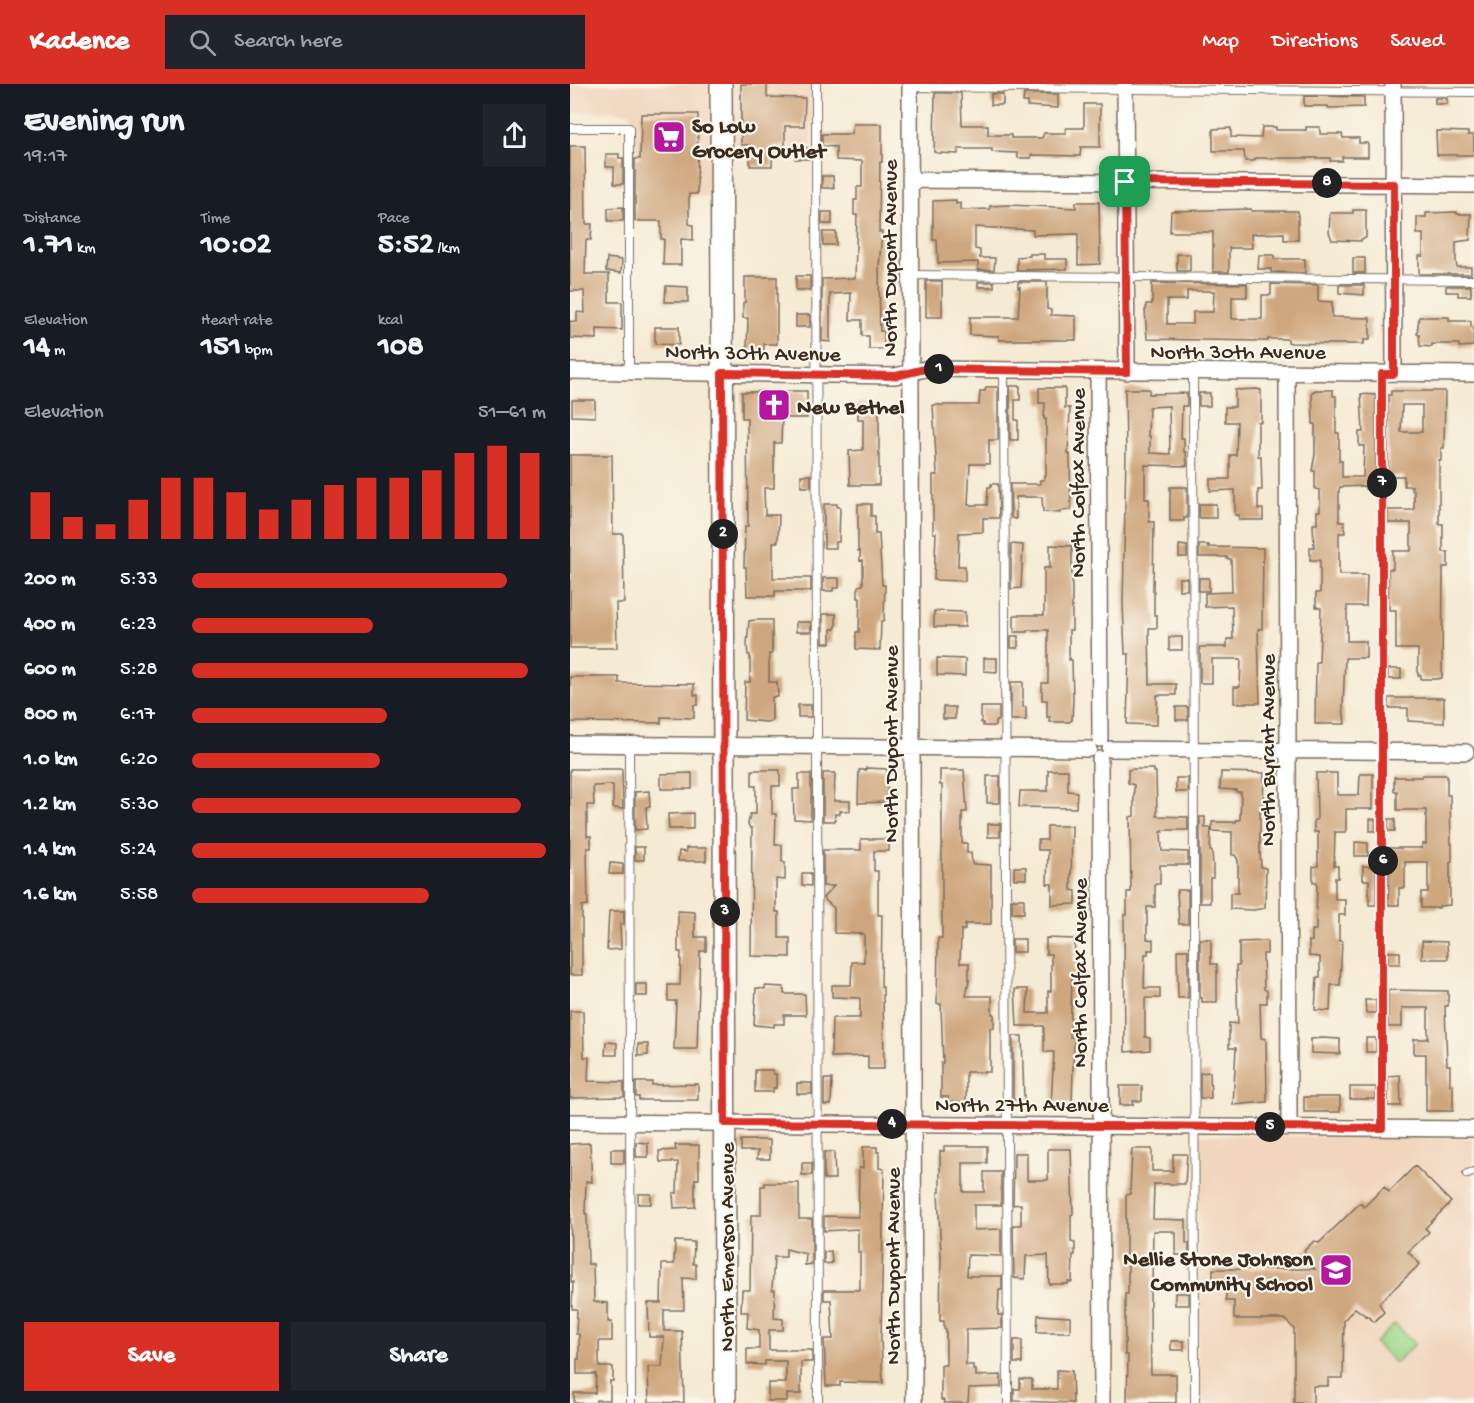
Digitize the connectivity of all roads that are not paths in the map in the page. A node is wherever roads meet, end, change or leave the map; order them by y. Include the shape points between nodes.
1 (721, 84) edge
2 (816, 84) edge
3 (910, 85) edge
4 (1125, 86) edge
5 (1393, 87) edge
6 (1474, 92) edge
7 (570, 128) edge
8 (910, 180) junction
9 (1125, 182) junction
10 (1394, 184) junction
11 (1474, 184) edge
12 (909, 275) junction
13 (1126, 278) junction
14 (1394, 280) junction
15 (1474, 280) edge
16 (1004, 370) junction
17 (570, 371) edge
18 (1098, 371) junction
19 (628, 372) junction
20 (910, 372) junction
21 (1127, 372) junction
22 (722, 373) junction
23 (1193, 373) junction
24 (1287, 373) junction
25 (1388, 374) junction
26 (1474, 374) edge
27 (815, 375) junction
28 (570, 744) edge
29 (629, 745) junction
30 (724, 746) junction
31 (816, 747) junction
32 (911, 747) junction
33 (1005, 749) junction
34 (1100, 749) junction
35 (1194, 750) junction
36 (1288, 751) junction
37 (1383, 751) junction
38 (1471, 752) edge
39 (570, 1122) edge
40 (630, 1122) junction
41 (725, 1123) junction
42 (818, 1123) junction
43 (913, 1125) junction
44 (1008, 1125) junction
45 (1100, 1126) junction
46 (1195, 1127) junction
47 (1289, 1127) junction
48 (1382, 1128) junction
49 (1474, 1129) edge
50 (631, 1403) edge
51 (725, 1403) edge
52 (818, 1403) edge
53 (914, 1403) edge
54 (1008, 1403) edge
55 (1102, 1403) edge
56 (1195, 1403) edge

1 - 22 street, North Emerson Avenue
2 - 27 lane
3 - 4 lane
3 - 8 street, North Dupont Avenue
4 - 5 lane
4 - 9 street
5 - 6 lane
5 - 10 street
7 - 19 lane via 629,128
8 - 9 street
8 - 12 street, North Dupont Avenue
9 - 10 street
9 - 13 street
10 - 11 street
10 - 14 street
12 - 13 lane
12 - 20 street, North Dupont Avenue
13 - 14 lane
13 - 21 street
14 - 15 lane
14 - 25 street
16 - 18 street, North 30th Avenue
16 - 20 street, North 30th Avenue
16 - 33 lane
17 - 19 street, North 30th Avenue
18 - 21 street, North 30th Avenue
18 - 34 street, North Colfax Avenue
19 - 22 street, North 30th Avenue
20 - 27 street, North 30th Avenue via 896,376
20 - 32 street, North Dupont Avenue
21 - 23 street, North 30th Avenue
22 - 27 street, North 30th Avenue
22 - 30 street, North Emerson Avenue
23 - 24 street, North 30th Avenue
23 - 35 lane
24 - 25 street, North 30th Avenue
24 - 36 street, North Byrant Avenue
25 - 26 street, North 30th Avenue
25 - 37 lane
27 - 31 lane
28 - 29 street
29 - 30 street
29 - 40 lane
30 - 31 street
30 - 41 street, North Emerson Avenue
31 - 32 street
31 - 42 lane
32 - 33 street
32 - 43 street, North Dupont Avenue
33 - 34 street
33 - 44 lane
34 - 35 street
34 - 45 street, North Colfax Avenue
35 - 36 street
35 - 46 lane
36 - 37 street
36 - 47 street, North Byrant Avenue
37 - 38 street
37 - 48 lane
39 - 40 street, North 27th Avenue
40 - 41 street, North 27th Avenue
40 - 50 lane
41 - 42 street, North 27th Avenue
41 - 51 street, North Emerson Avenue
42 - 43 street, North 27th Avenue
42 - 52 lane
43 - 44 street, North 27th Avenue
43 - 53 street, North Dupont Avenue
44 - 45 street, North 27th Avenue
44 - 54 lane
45 - 46 street, North 27th Avenue
45 - 55 street, North Colfax Avenue
46 - 47 street, North 27th Avenue
46 - 56 lane
47 - 48 street, North 27th Avenue
48 - 49 street, North 27th Avenue

